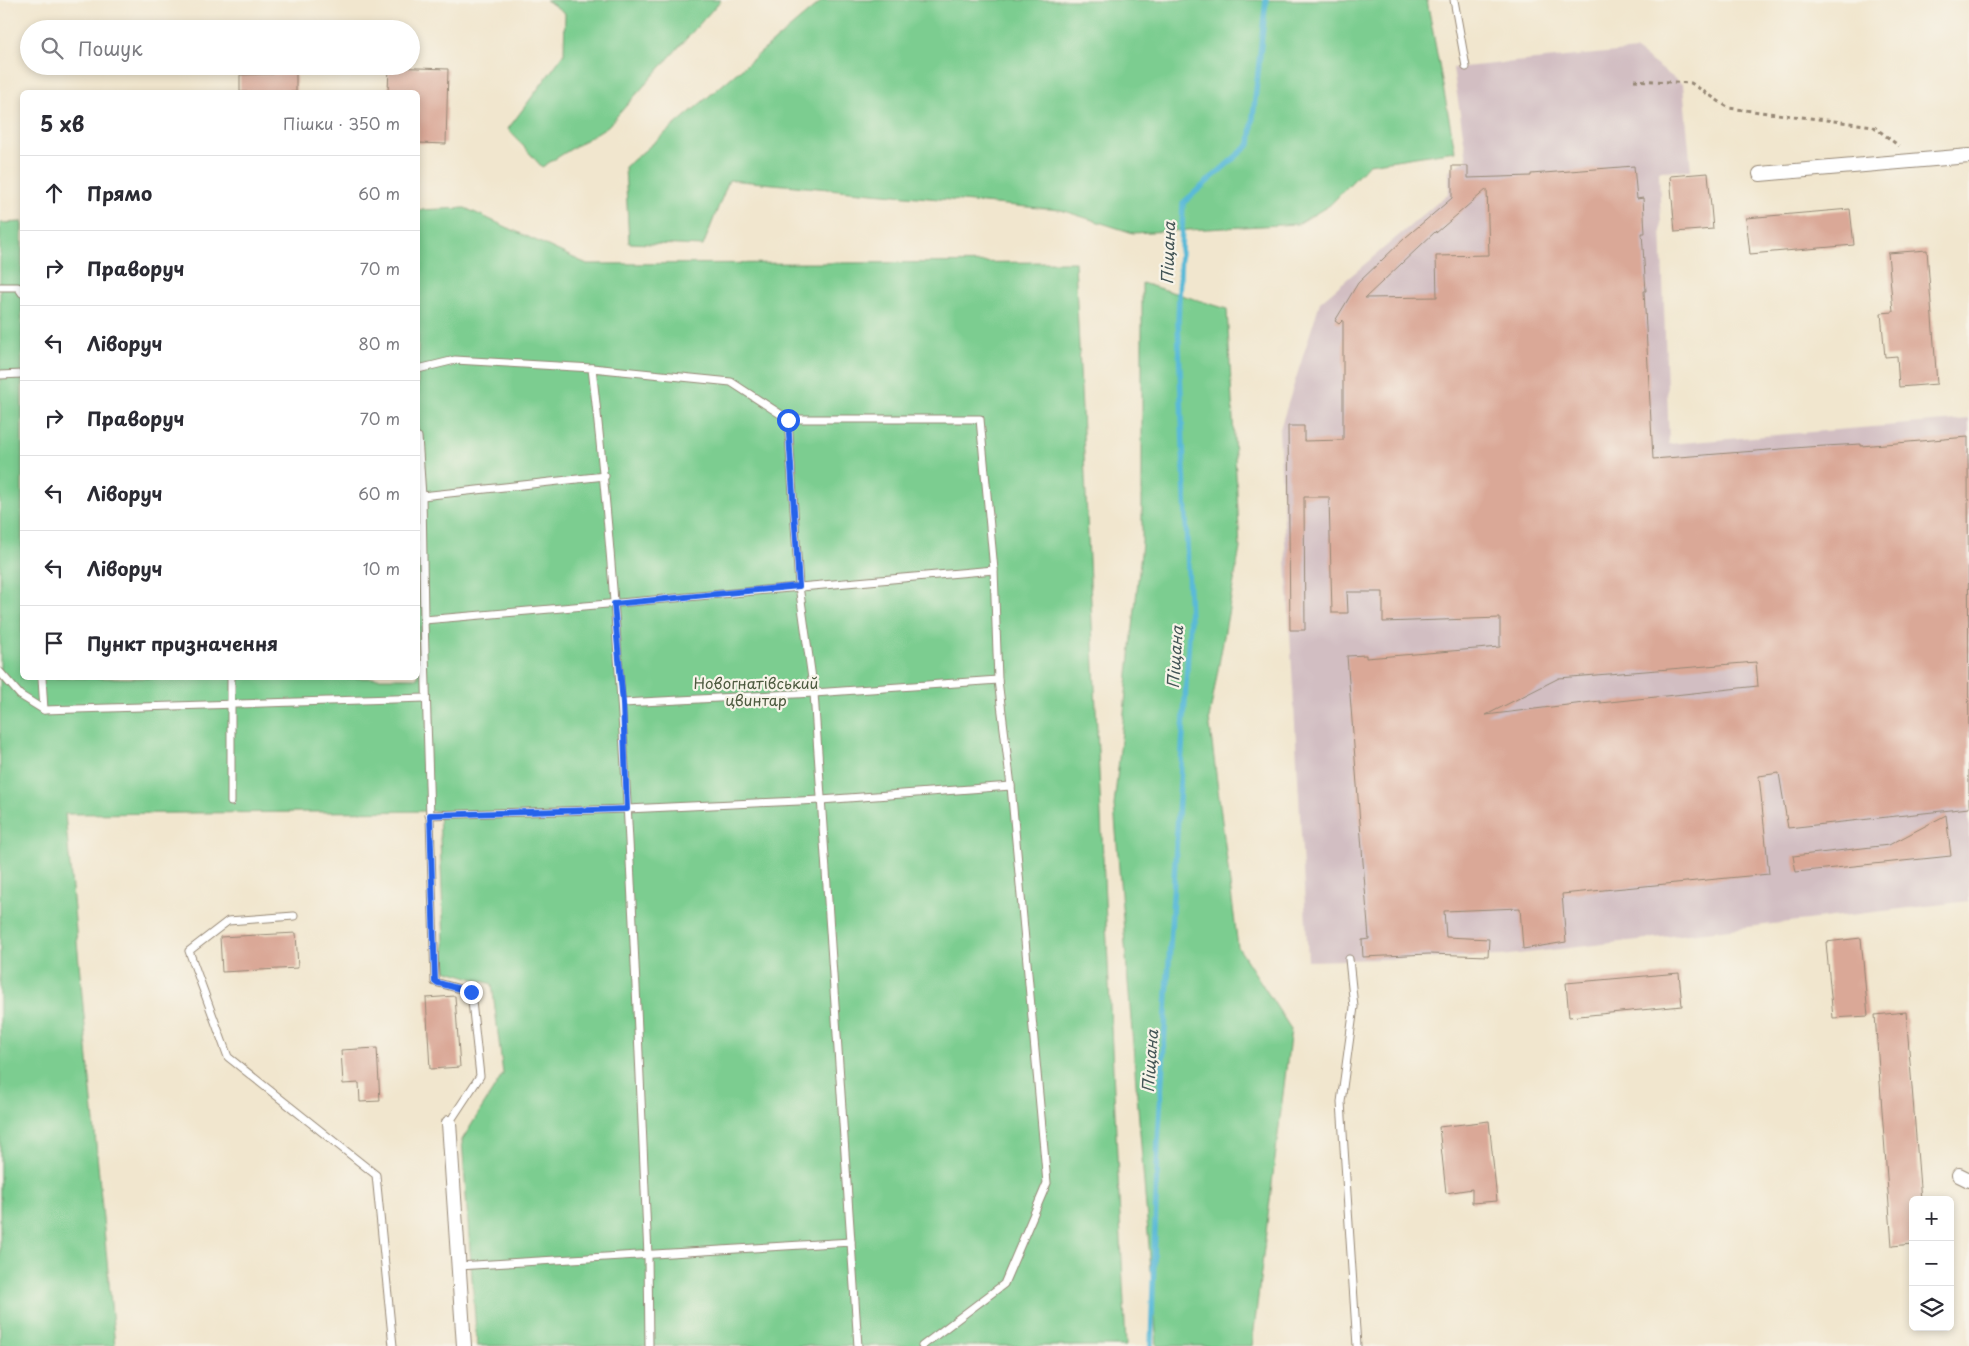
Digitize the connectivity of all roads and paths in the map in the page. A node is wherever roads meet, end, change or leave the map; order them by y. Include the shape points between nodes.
1 (1454, 0) edge
2 (1466, 67) dead end
3 (1634, 80) dead end
4 (1969, 156) edge
5 (1917, 160) junction
6 (1760, 174) dead end
7 (0, 287) edge
8 (20, 290) edge
9 (592, 368) junction
10 (420, 369) edge
11 (20, 374) edge
12 (0, 375) edge
13 (788, 420) junction
14 (420, 466) edge
15 (605, 476) junction
16 (422, 496) junction
17 (994, 570) junction
18 (799, 586) junction
19 (614, 604) junction
20 (424, 620) junction
21 (0, 672) edge
22 (42, 680) edge
23 (231, 680) edge
24 (998, 680) junction
25 (814, 693) junction
26 (426, 698) junction
27 (623, 703) junction
28 (232, 704) junction
29 (44, 710) junction
30 (1011, 786) junction
31 (821, 800) junction
32 (230, 802) dead end
33 (627, 809) junction
34 (430, 815) junction
35 (294, 916) dead end
36 (1349, 959) dead end
37 (449, 1123) joint
38 (851, 1242) junction
39 (648, 1255) junction
40 (458, 1266) junction
41 (393, 1346) edge
42 (464, 1346) edge
43 (649, 1346) edge
44 (858, 1346) edge
45 (922, 1346) edge
46 (1357, 1346) edge

1 - 2 lane
3 - 5 path via 1691,83 1729,108 1873,126
4 - 5 street
5 - 6 street
7 - 8 lane
9 - 10 lane via 455,360
9 - 13 lane via 731,382
9 - 15 lane
11 - 12 lane
13 - 17 lane via 980,419
13 - 18 lane
14 - 16 lane
15 - 16 lane
15 - 19 lane
16 - 20 lane
17 - 18 lane
17 - 24 lane
18 - 19 lane
18 - 25 lane
19 - 20 lane
19 - 27 lane
20 - 26 lane
21 - 29 lane via 20,695
22 - 29 lane
23 - 28 lane
24 - 25 lane
24 - 30 lane
25 - 27 lane
25 - 31 lane
26 - 28 lane
26 - 34 lane
27 - 33 lane
28 - 29 lane
28 - 32 lane
30 - 31 lane
30 - 45 lane via 1047,1184 1004,1284
31 - 33 lane
31 - 38 lane
33 - 34 lane
33 - 39 lane
34 - 37 lane via 435,982 471,992 480,1076
35 - 41 lane via 228,921 189,951 228,1057 376,1175
36 - 46 lane via 1354,1007 1341,1102
37 - 40 street
38 - 39 lane
38 - 44 lane
39 - 40 lane
39 - 43 lane
40 - 42 street

